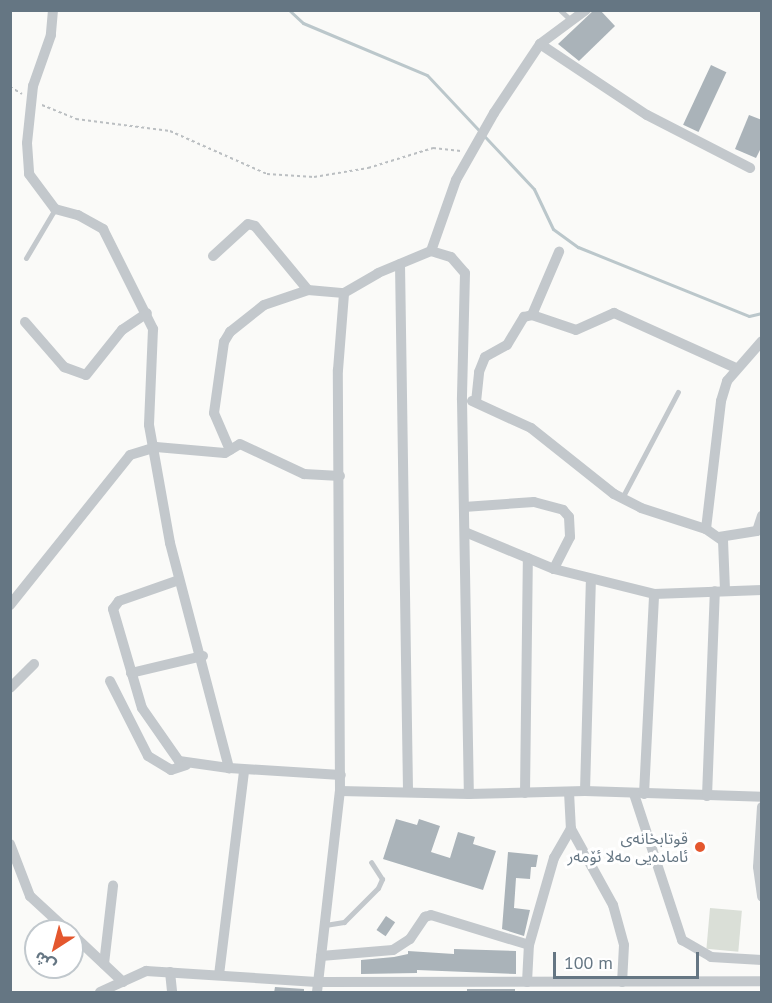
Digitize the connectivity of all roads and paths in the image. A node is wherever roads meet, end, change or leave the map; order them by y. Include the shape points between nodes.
1 (53, 10) edge
2 (560, 10) edge
3 (586, 10) edge
4 (572, 21) junction
5 (540, 45) junction
6 (10, 87) edge
7 (32, 100) junction
8 (471, 154) junction
9 (750, 168) dead end
10 (55, 209) junction
11 (431, 252) junction
12 (559, 252) dead end
13 (213, 256) dead end
14 (26, 258) dead end
15 (400, 264) junction
16 (308, 290) junction
17 (344, 293) junction
18 (147, 313) junction
19 (532, 315) junction
20 (25, 322) dead end
21 (762, 341) edge
22 (736, 368) junction
23 (678, 392) dead end
24 (462, 400) junction
25 (476, 402) junction
26 (156, 447) junction
27 (230, 450) junction
28 (340, 476) junction
29 (622, 498) junction
30 (464, 507) junction
31 (762, 516) edge
32 (706, 529) junction
33 (465, 532) junction
34 (719, 537) junction
35 (528, 558) junction
36 (554, 569) junction
37 (179, 580) junction
38 (591, 580) junction
39 (762, 590) edge
40 (720, 591) junction
41 (654, 594) junction
42 (10, 605) edge
43 (202, 656) junction
44 (34, 664) dead end
45 (131, 673) junction
46 (110, 681) dead end
47 (10, 688) edge
48 (186, 765) junction
49 (229, 768) junction
50 (244, 771) junction
51 (341, 775) junction
52 (340, 791) junction
53 (585, 791) junction
54 (408, 792) junction
55 (569, 792) junction
56 (525, 793) junction
57 (470, 794) junction
58 (639, 794) junction
59 (706, 795) junction
60 (762, 797) edge
61 (762, 807) edge
62 (571, 829) junction
63 (10, 844) edge
64 (370, 862) dead end
65 (113, 885) dead end
66 (762, 897) edge
67 (55, 919) edge
68 (325, 925) junction
69 (84, 945) edge
70 (529, 945) junction
71 (321, 956) junction
72 (762, 960) edge
73 (104, 964) junction
74 (170, 972) junction
75 (219, 975) junction
76 (762, 981) edge
77 (123, 982) junction
78 (527, 982) junction
79 (622, 982) junction
80 (317, 987) edge
81 (100, 993) edge
82 (172, 993) edge

1 - 7 street via 54,26
2 - 4 lane
3 - 4 street
4 - 5 street
5 - 8 street
5 - 9 street via 647,115
6 - 7 path
7 - 8 path via 76,119 170,131 267,174 314,177 368,168 434,148 447,147
7 - 10 street via 27,143 30,174
8 - 11 street via 456,180
10 - 14 lane
10 - 18 street via 85,218 103,229
11 - 15 street
11 - 24 street via 451,257 465,273
12 - 19 street
13 - 16 street via 248,224 255,226
15 - 17 street
15 - 54 street
16 - 17 street
16 - 27 street via 264,305 242,320 224,342 214,413
17 - 28 street via 338,370
18 - 20 street via 122,330 86,375 64,367
18 - 26 street via 153,329 149,425
19 - 22 street via 576,330 614,313
19 - 25 street via 524,317 507,345 485,357
21 - 22 street
22 - 32 street via 721,402
23 - 29 lane
24 - 25 street
24 - 30 street
25 - 29 street via 531,428
26 - 27 street via 217,453
26 - 37 street
26 - 42 street via 130,455 121,463
27 - 28 street via 240,444 293,471
28 - 51 street
29 - 32 street
30 - 33 street
30 - 36 street via 534,502 563,510 569,517 570,537
31 - 34 street via 757,531
32 - 34 street
33 - 35 street
33 - 57 street
34 - 40 street via 723,541
35 - 36 street
35 - 56 street
36 - 38 street
37 - 43 street
37 - 45 street via 114,604
38 - 41 street
38 - 53 street
39 - 40 street
40 - 41 street
40 - 59 street
41 - 58 street
43 - 45 street
43 - 49 street
44 - 47 street
45 - 48 street via 142,708 179,761
46 - 48 street via 148,756 171,771
48 - 49 street
49 - 50 street
50 - 51 street
50 - 75 street
51 - 52 street
52 - 54 street
52 - 68 street
53 - 55 street
53 - 58 street
54 - 57 street
55 - 56 street
55 - 62 street
56 - 57 street
58 - 59 street
58 - 72 street via 682,940 711,957
59 - 60 street
61 - 66 street via 758,867
62 - 70 street via 554,858
62 - 79 street via 613,905 624,945
63 - 67 street via 30,896
64 - 68 lane via 382,879 378,888 344,922
65 - 73 street
68 - 71 street
69 - 73 street
70 - 71 street via 431,915 425,917 410,939 393,950
70 - 78 street
71 - 80 street
73 - 77 street
74 - 75 street
74 - 77 street via 146,971
74 - 82 street
75 - 80 street
76 - 79 street
77 - 81 street
78 - 79 street
78 - 80 street

